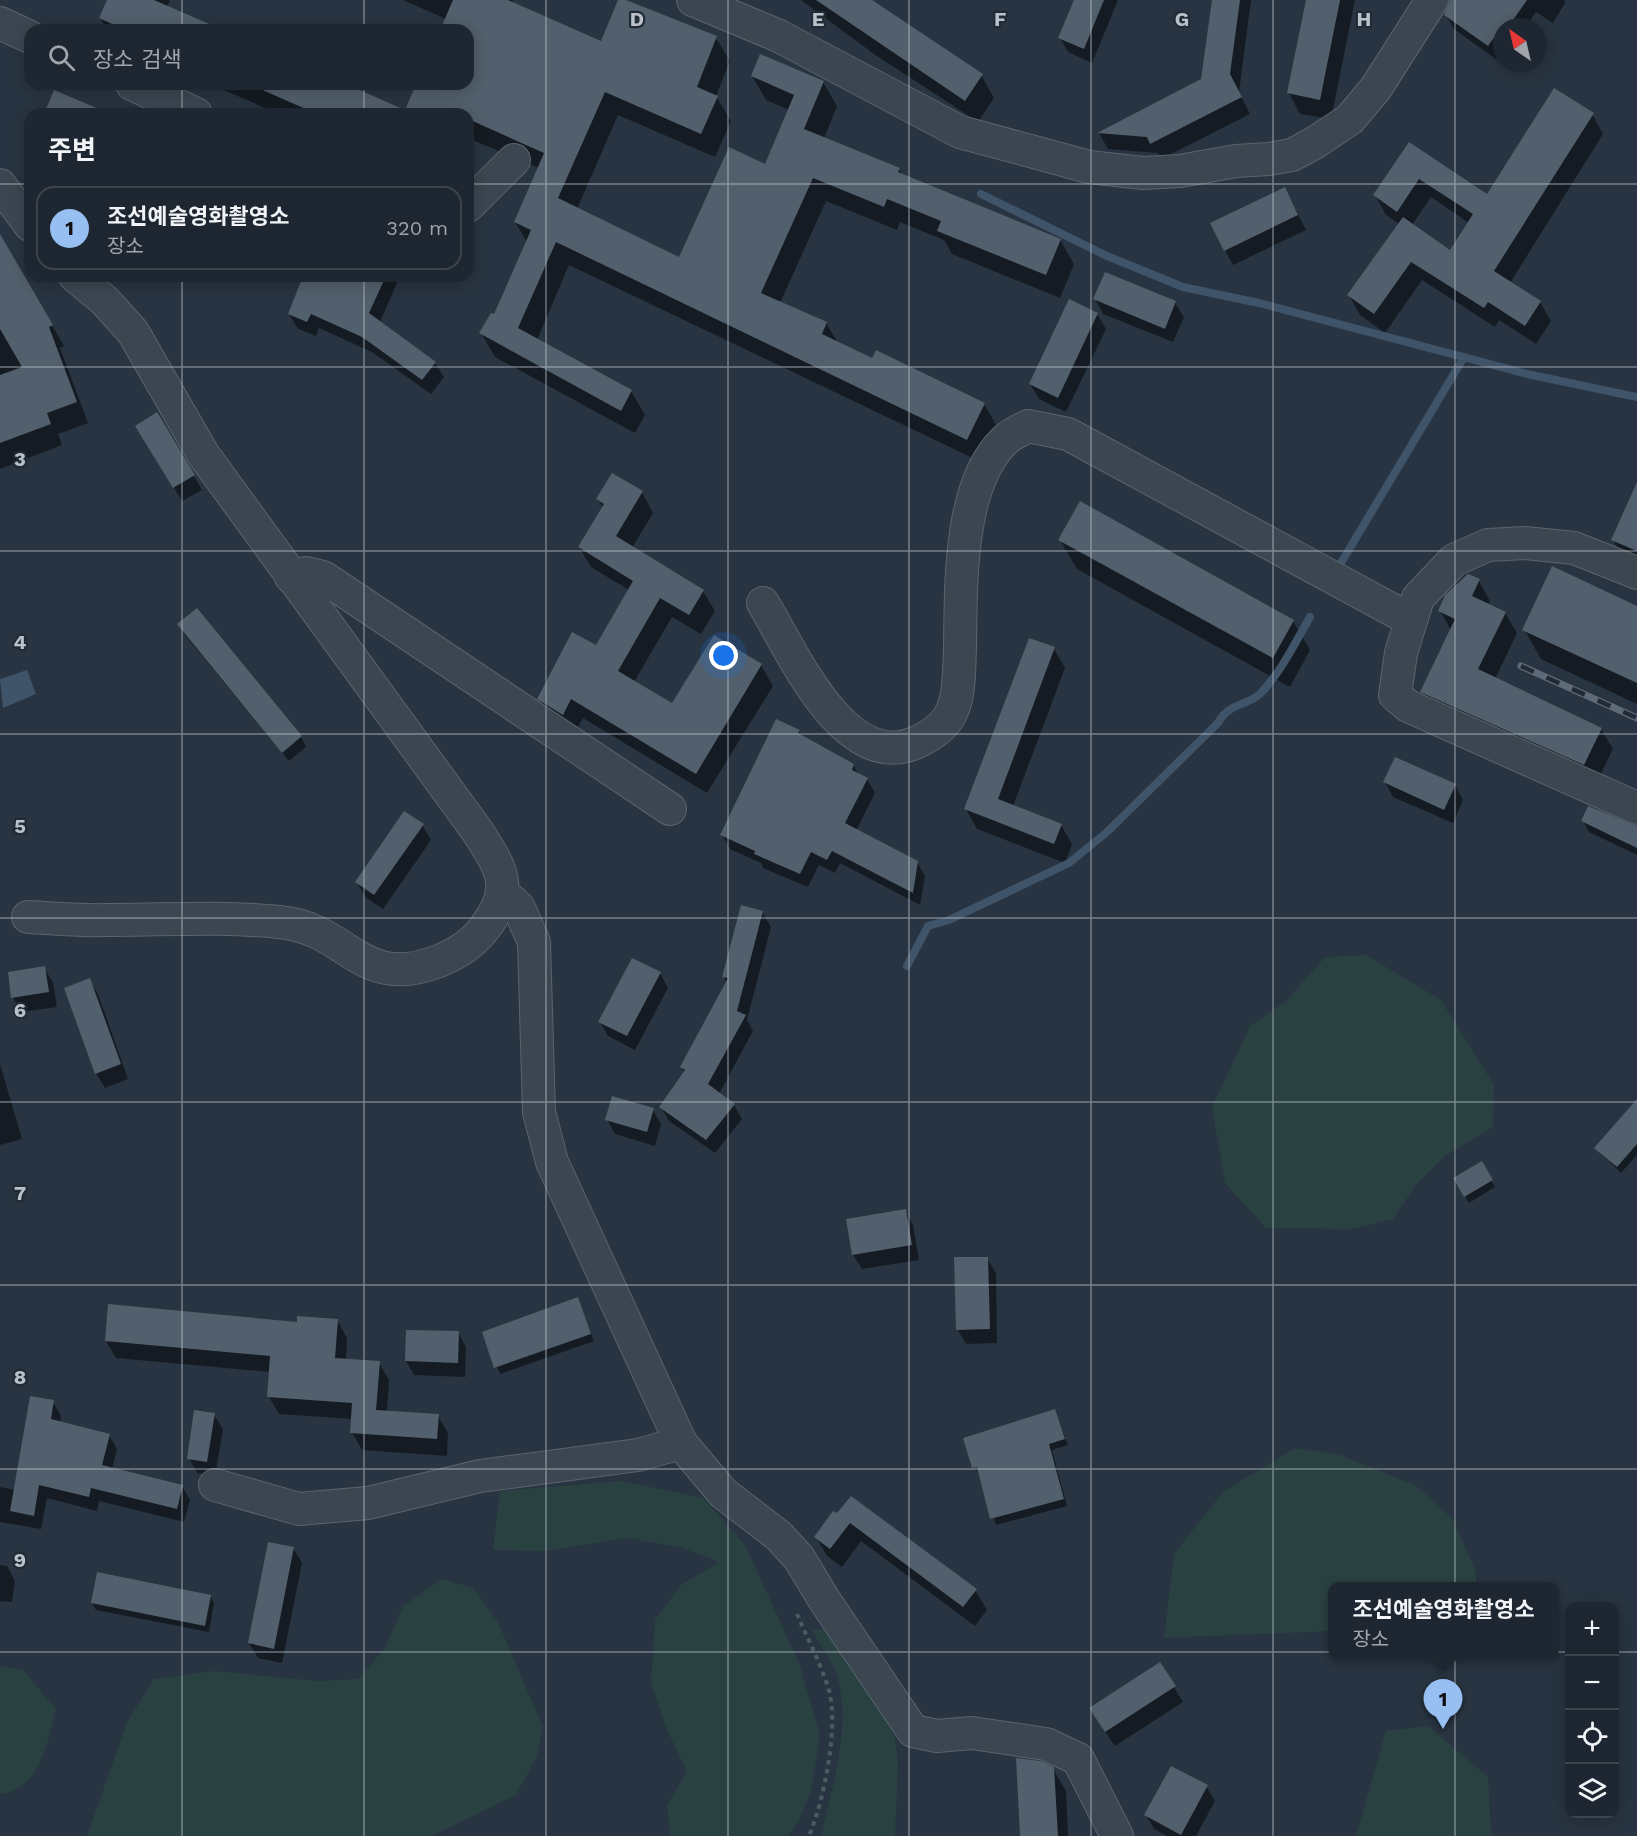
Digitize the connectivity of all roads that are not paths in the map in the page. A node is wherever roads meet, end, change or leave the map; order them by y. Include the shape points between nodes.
1 (693, 0) edge
2 (1432, 0) edge
3 (0, 22) edge
4 (24, 34) edge
5 (145, 90) edge
6 (183, 108) edge
7 (514, 160) dead end
8 (0, 185) edge
9 (474, 200) edge
10 (24, 217) edge
11 (82, 282) edge
12 (1637, 573) edge
13 (291, 577) junction
14 (763, 603) dead end
15 (1412, 620) junction
16 (1637, 808) edge
17 (670, 809) dead end
18 (502, 892) junction
19 (28, 917) dead end
20 (681, 1443) junction
21 (215, 1485) dead end
22 (1117, 1836) edge

1 - 2 street via 779,36 960,132 1089,167 1143,172 1269,159 1292,155 1316,142 1350,119 1376,88
3 - 4 street
5 - 6 street
7 - 9 street
8 - 10 street
11 - 13 street via 133,332 202,454
12 - 15 street via 1574,548 1525,543 1488,545 1454,560 1418,598
13 - 17 street via 306,573 322,577
13 - 18 street via 478,832 498,864
14 - 15 street via 818,694 855,736 886,749 927,738 953,710 959,670 966,522 988,462 1005,439 1028,426 1068,434
15 - 16 street via 1401,653 1395,695 1408,706
18 - 19 street via 497,912 475,942 420,968 393,971 371,964 326,935 281,922
18 - 20 street via 519,908 534,942 538,1112 552,1162
20 - 21 street via 638,1455 480,1476 368,1503 299,1509
20 - 22 street via 723,1493 779,1536 800,1558 912,1731 937,1736 972,1733 1046,1744 1078,1760

